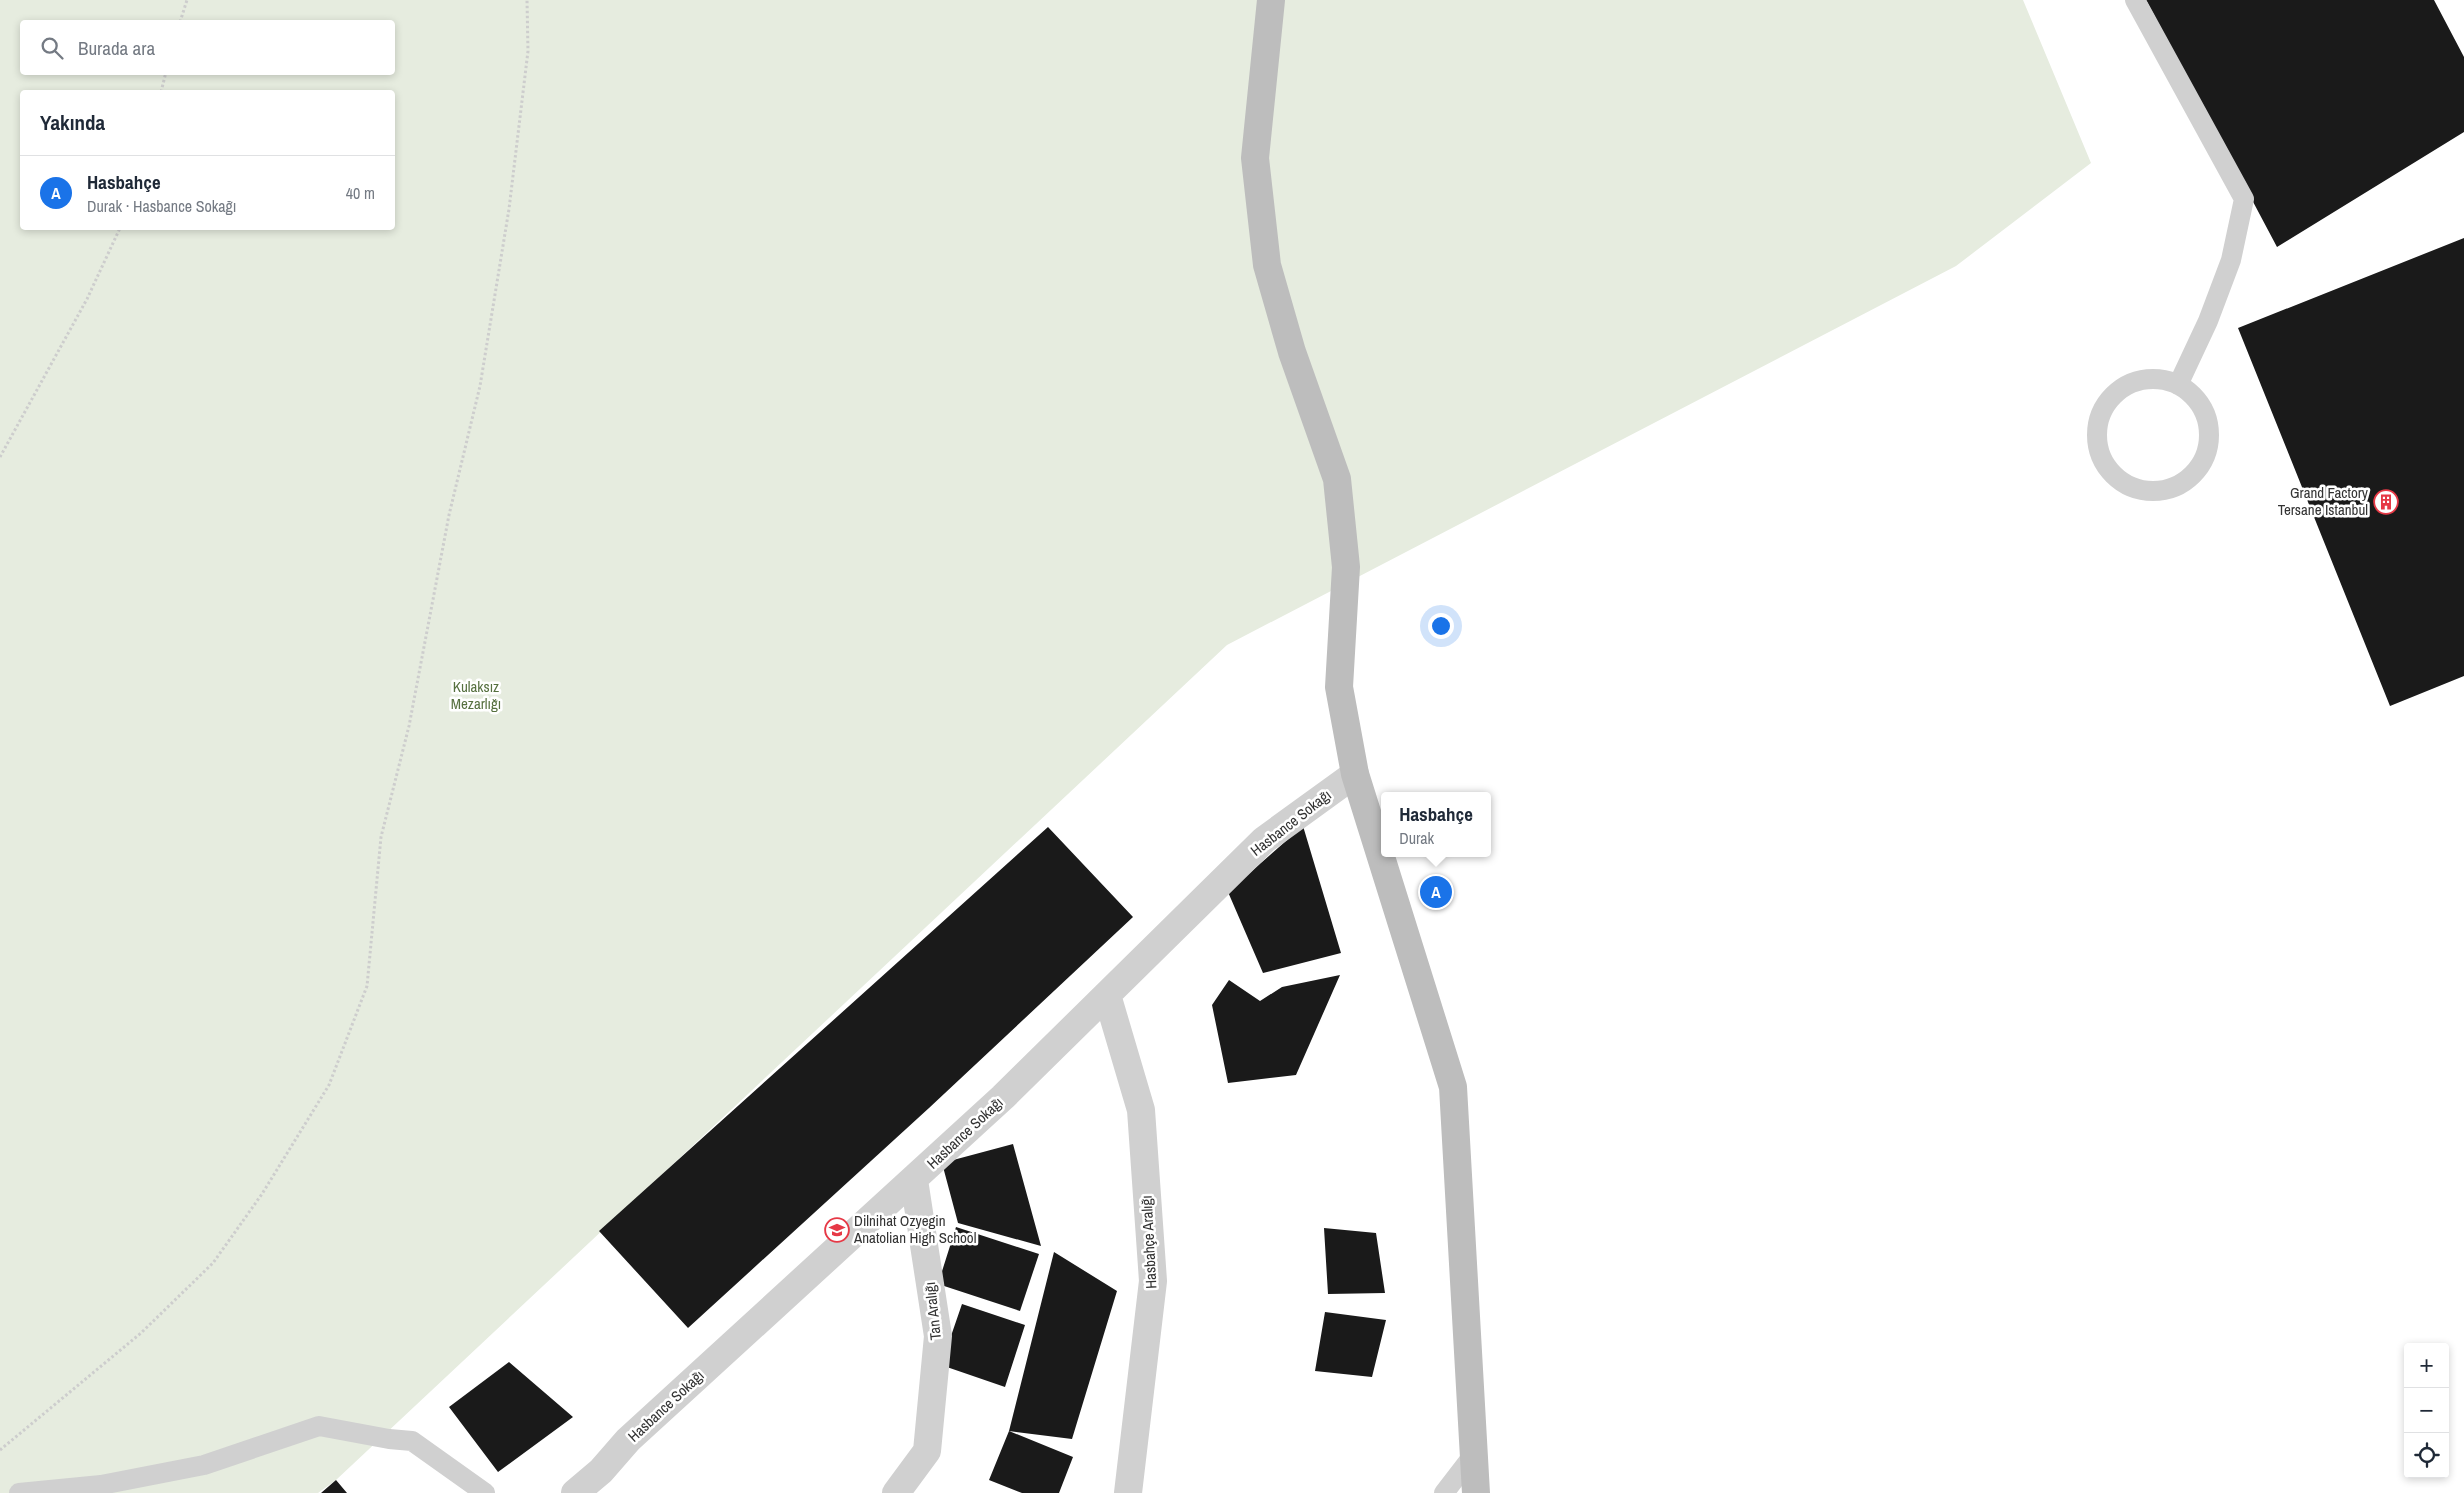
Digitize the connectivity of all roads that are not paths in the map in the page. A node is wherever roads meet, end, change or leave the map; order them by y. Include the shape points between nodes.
1 (1271, 0) edge
2 (2135, 0) edge
3 (2178, 385) junction
4 (1355, 774) junction
5 (1107, 995) junction
6 (914, 1180) junction
7 (1474, 1454) junction
8 (19, 1493) edge
9 (485, 1493) edge
10 (575, 1493) edge
11 (896, 1493) edge
12 (1128, 1493) edge
13 (1444, 1493) edge
14 (1476, 1493) edge

1 - 4 street via 1255,158 1258,187 1267,265 1292,352 1338,479 1346,566 1339,688
2 - 3 lane via 2244,200 2231,260 2208,321
3 - 3 lane via 2163,379 2138,380 2116,392 2101,413 2096,437 2104,462 2120,481 2143,491 2169,489 2191,478 2206,457 2210,433 2203,408 2187,389
4 - 5 street, Hasbance Sokağı via 1264,840
4 - 7 street via 1453,1088
5 - 6 street, Hasbance Sokağı
5 - 12 street, Hasbahçe Aralığı via 1141,1110 1153,1281
6 - 10 street, Hasbance Sokağı via 628,1440 602,1471
6 - 11 street, Tan Aralığı via 938,1336 927,1451
7 - 13 lane
7 - 14 street
8 - 9 lane via 101,1485 204,1465 320,1426 412,1441

